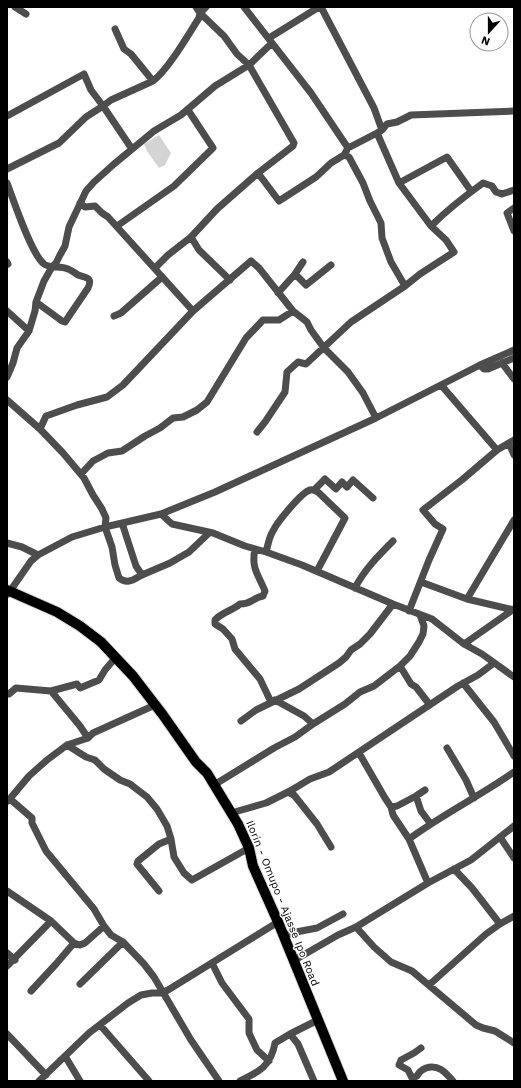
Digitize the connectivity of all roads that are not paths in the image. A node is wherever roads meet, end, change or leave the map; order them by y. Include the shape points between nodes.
1 (15, 7) edge
2 (206, 7) edge
3 (244, 7) edge
4 (320, 7) edge
5 (198, 10) edge
6 (26, 14) dead end
7 (115, 29) dead end
8 (270, 41) junction
9 (249, 65) junction
10 (153, 81) junction
11 (103, 106) junction
12 (188, 110) junction
13 (514, 111) edge
14 (7, 116) edge
15 (380, 132) junction
16 (132, 149) junction
17 (346, 152) junction
18 (7, 169) edge
19 (258, 173) junction
20 (7, 183) edge
21 (399, 183) junction
22 (514, 190) edge
23 (472, 191) junction
24 (80, 203) junction
25 (514, 208) edge
26 (117, 226) junction
27 (431, 226) junction
28 (514, 231) edge
29 (191, 237) junction
30 (303, 262) dead end
31 (331, 265) dead end
32 (52, 267) junction
33 (155, 268) junction
34 (295, 274) junction
35 (162, 277) junction
36 (230, 280) junction
37 (405, 286) junction
38 (278, 293) junction
39 (36, 302) junction
40 (7, 310) edge
41 (193, 311) junction
42 (293, 311) junction
43 (114, 316) dead end
44 (28, 331) junction
45 (324, 348) junction
46 (514, 350) edge
47 (514, 358) edge
48 (502, 363) junction
49 (480, 365) junction
50 (7, 377) edge
51 (514, 379) edge
52 (441, 385) junction
53 (7, 400) edge
54 (376, 418) junction
55 (40, 429) junction
56 (257, 432) dead end
57 (511, 442) edge
58 (498, 450) junction
59 (514, 455) edge
60 (81, 474) junction
61 (314, 490) junction
62 (373, 498) dead end
63 (161, 514) junction
64 (514, 520) edge
65 (122, 523) junction
66 (105, 527) junction
67 (209, 533) junction
68 (393, 541) dead end
69 (7, 543) edge
70 (255, 549) junction
71 (266, 552) junction
72 (38, 555) junction
73 (317, 571) junction
74 (142, 574) junction
75 (420, 582) junction
76 (355, 588) junction
77 (8, 592) edge
78 (468, 599) junction
79 (393, 604) junction
80 (514, 610) edge
81 (409, 611) junction
82 (420, 615) junction
83 (464, 644) junction
84 (116, 657) junction
85 (494, 663) junction
86 (400, 666) junction
87 (514, 677) edge
88 (463, 683) junction
89 (51, 692) junction
90 (7, 693) edge
91 (273, 701) junction
92 (155, 705) junction
93 (430, 705) junction
94 (241, 721) dead end
95 (313, 724) junction
96 (88, 738) junction
97 (67, 745) junction
98 (447, 748) dead end
99 (360, 753) junction
100 (514, 756) edge
101 (514, 772) edge
102 (214, 786) junction
103 (426, 790) dead end
104 (288, 792) junction
105 (416, 796) junction
106 (474, 798) junction
107 (8, 800) edge
108 (391, 807) junction
109 (231, 812) junction
110 (430, 823) junction
111 (514, 826) edge
112 (500, 837) junction
113 (171, 839) junction
114 (409, 839) junction
115 (331, 846) dead end
116 (249, 848) junction
117 (514, 858) edge
118 (454, 869) junction
119 (428, 883) junction
120 (7, 891) edge
121 (159, 891) dead end
122 (344, 914) dead end
123 (514, 916) edge
124 (51, 921) junction
125 (278, 922) junction
126 (503, 922) junction
127 (104, 926) junction
128 (514, 926) edge
129 (356, 927) junction
130 (283, 936) junction
131 (74, 942) junction
132 (122, 942) junction
133 (7, 953) edge
134 (15, 960) junction
135 (293, 961) junction
136 (212, 963) junction
137 (7, 966) edge
138 (80, 984) dead end
139 (429, 985) junction
140 (31, 991) dead end
141 (162, 993) junction
142 (318, 1020) junction
143 (100, 1025) junction
144 (290, 1034) junction
145 (8, 1037) edge
146 (514, 1043) edge
147 (421, 1048) dead end
148 (65, 1056) junction
149 (269, 1061) junction
150 (46, 1076) junction
151 (39, 1081) edge
152 (80, 1081) edge
153 (149, 1081) edge
154 (219, 1081) edge
155 (240, 1081) edge
156 (314, 1081) edge
157 (343, 1081) edge
158 (453, 1081) edge

1 - 6 street
2 - 5 street
3 - 8 street
4 - 8 street
4 - 15 street via 374,108
5 - 9 street
5 - 10 street via 199,18 174,56
7 - 10 street via 124,48
8 - 9 street
8 - 17 street via 311,93
9 - 12 street via 215,86
9 - 19 street via 294,143
10 - 11 street
11 - 14 street via 91,90 84,74
11 - 16 street
11 - 18 street via 86,117 58,143
12 - 16 street
12 - 26 street via 212,148 174,186
13 - 15 street via 411,116 387,124
15 - 17 street
15 - 21 street
16 - 24 street via 94,182
17 - 19 street via 316,177 279,201
17 - 37 street via 364,183 381,223 382,238 391,262
19 - 29 street via 217,209
20 - 32 street via 36,255
21 - 23 street via 447,157
21 - 27 street
22 - 23 street via 502,194 483,183
23 - 27 street
24 - 26 street via 85,207 95,206
24 - 32 street via 69,226 65,246
25 - 28 street via 507,213
26 - 33 street
27 - 37 street via 454,252
29 - 33 street
29 - 36 street via 199,250
30 - 34 street
31 - 34 street via 306,285
32 - 39 street
32 - 39 street via 67,268 87,277 90,284 66,322
33 - 35 street
34 - 38 street
35 - 41 street
35 - 43 street via 121,313
36 - 38 street via 251,261
36 - 41 street
37 - 45 street via 351,322
38 - 42 street
39 - 44 street
40 - 44 street
41 - 55 street via 123,385 106,397 49,414
42 - 45 street via 307,322
42 - 60 street via 279,320 263,320 246,338 206,402 197,410 183,417 173,418 122,451 108,454 93,462
44 - 50 street via 17,348
45 - 54 street via 348,372
45 - 56 street via 306,364 298,362 287,372 285,392
46 - 49 street
47 - 48 street
48 - 49 street via 488,369
48 - 51 street
49 - 52 street
52 - 54 street
52 - 58 street
53 - 55 street
54 - 63 street via 222,489
55 - 60 street
57 - 58 street
57 - 59 street
58 - 75 street via 423,510 443,529
60 - 66 street via 102,509 106,518
61 - 62 street via 325,479 336,489 342,482 347,487 353,480
61 - 71 street via 306,493 285,513 272,531
61 - 73 street via 345,518
63 - 65 street
63 - 67 street via 172,524
64 - 78 street
65 - 66 street
65 - 74 street via 136,566
66 - 72 street via 72,537
66 - 74 street via 119,578 130,582
67 - 70 street
67 - 74 street via 189,552
68 - 76 street
69 - 72 street via 22,546
70 - 71 street
70 - 91 street via 254,565 265,591 263,596 220,615 215,624 232,639 235,649 260,679
71 - 73 street
72 - 77 street
73 - 76 street
75 - 78 street
75 - 81 street
76 - 79 street
77 - 84 highway, Ilorin - Omupo - Ajasse Ipo Road via 44,605 69,619 91,634
78 - 80 street
79 - 81 street
79 - 91 street via 370,634 346,657 299,689
80 - 83 street
81 - 82 street
82 - 83 street via 432,619
82 - 86 street via 424,626 423,634 410,656
83 - 85 street
84 - 89 street via 99,680 80,688 77,684
84 - 92 highway, Ilorin - Omupo - Ajasse Ipo Road
85 - 87 street
85 - 88 street
86 - 93 street via 411,684
86 - 95 street via 374,686 360,692
88 - 93 street
88 - 100 street via 494,722
89 - 90 street via 21,687
89 - 96 street
91 - 94 street
91 - 95 street via 304,716
92 - 96 street via 93,733
92 - 102 highway, Ilorin - Omupo - Ajasse Ipo Road
93 - 99 street
95 - 102 street via 295,738 274,748
96 - 97 street
97 - 107 street via 29,776
97 - 113 street via 95,760 104,769 147,797 162,816
98 - 106 street
99 - 104 street
99 - 108 street
101 - 106 street
102 - 109 highway, Ilorin - Omupo - Ajasse Ipo Road
103 - 105 street
104 - 109 street via 255,807
104 - 115 street via 294,795
105 - 108 street
105 - 110 street via 421,811
106 - 110 street
107 - 127 street via 32,818 46,851 94,909
108 - 114 street
109 - 116 highway, Ilorin - Omupo - Ajasse Ipo Road
110 - 114 street
111 - 112 street
112 - 117 street
112 - 118 street via 471,860
113 - 116 street via 174,857 192,880
113 - 121 street via 159,844 137,864
114 - 119 street
116 - 125 highway, Ilorin - Omupo - Ajasse Ipo Road via 253,866
118 - 119 street
118 - 126 street
119 - 129 street
120 - 124 street
122 - 130 street via 317,928
123 - 126 street
124 - 131 street
124 - 134 street
125 - 130 highway, Ilorin - Omupo - Ajasse Ipo Road
125 - 136 street
126 - 128 street via 510,922
126 - 139 street
127 - 131 street via 80,945
127 - 132 street via 111,935
129 - 135 street
129 - 139 street via 391,962 412,971
130 - 135 highway, Ilorin - Omupo - Ajasse Ipo Road
131 - 140 street
132 - 138 street
132 - 141 street via 144,964
133 - 134 street
134 - 137 street
135 - 142 highway, Ilorin - Omupo - Ajasse Ipo Road
136 - 141 street
136 - 149 street via 222,983 249,1019 249,1033 257,1050
139 - 146 street via 476,1025 495,1031
141 - 143 street via 141,995
141 - 154 street
142 - 144 street
142 - 157 highway, Ilorin - Omupo - Ajasse Ipo Road
143 - 148 street
143 - 153 street
144 - 149 street via 274,1043
144 - 156 street via 298,1044
145 - 150 street
147 - 158 street via 401,1060 399,1065 408,1070 412,1078 428,1067 437,1067
148 - 150 street
148 - 152 street
149 - 155 street via 263,1068
150 - 151 street

